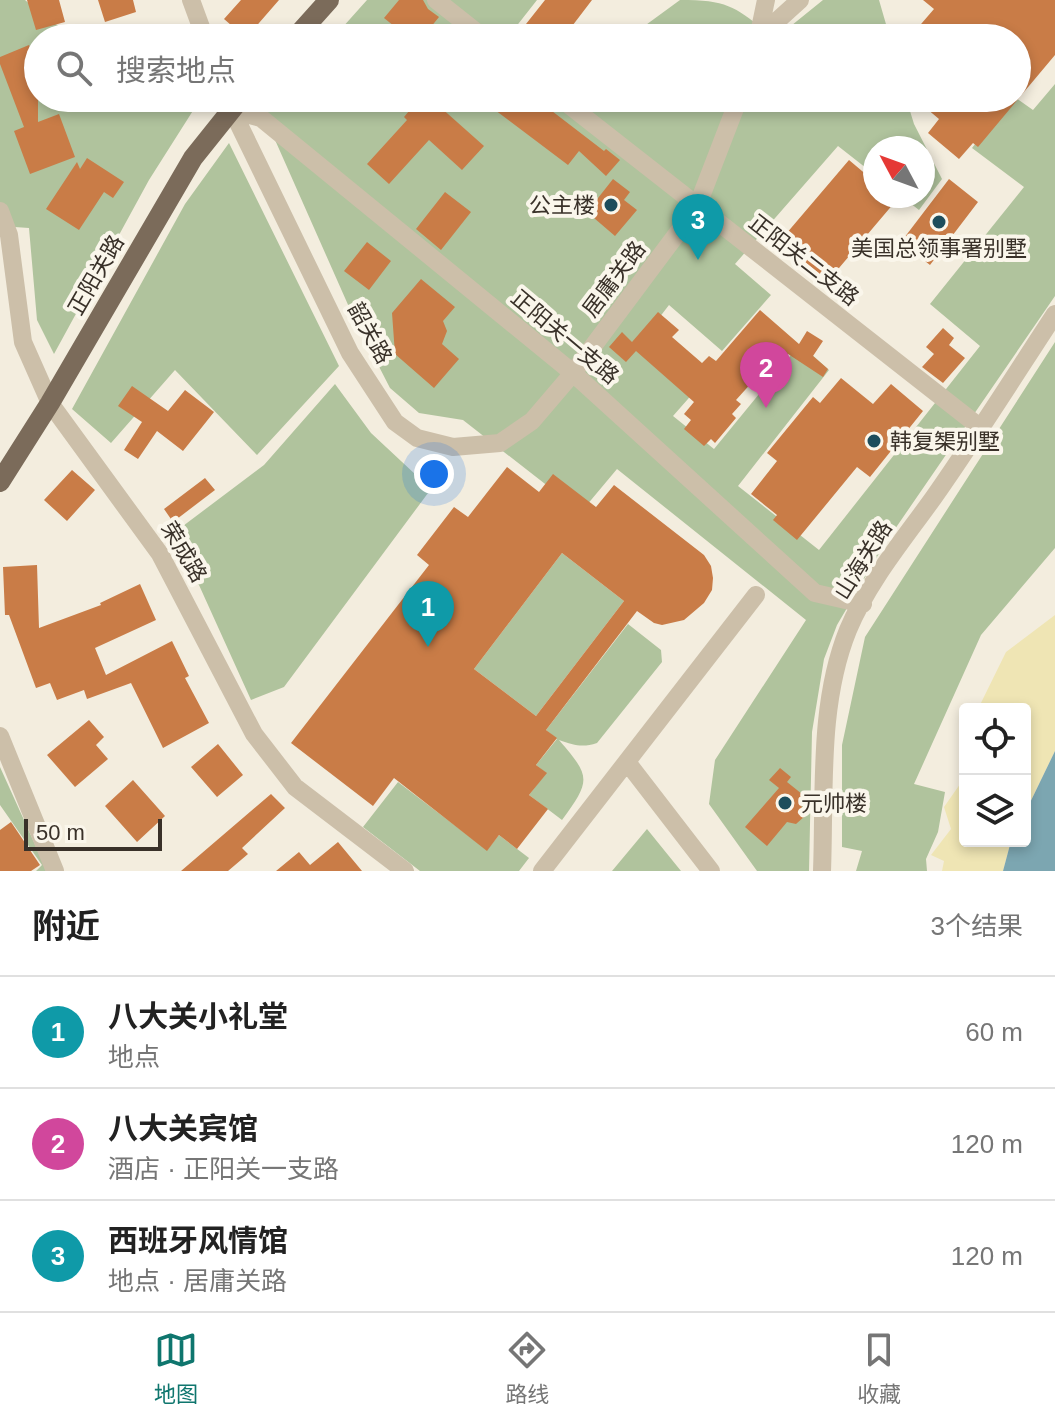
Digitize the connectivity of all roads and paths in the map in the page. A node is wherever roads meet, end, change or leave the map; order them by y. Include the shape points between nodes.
1 (191, 0) edge
2 (329, 0) edge
3 (436, 0) edge
4 (766, 0) edge
5 (800, 0) edge
6 (200, 24) edge
7 (308, 24) edge
8 (466, 24) edge
9 (761, 24) edge
10 (773, 24) edge
11 (226, 112) edge
12 (238, 112) edge
13 (250, 112) edge
14 (578, 112) edge
15 (734, 112) edge
16 (697, 207) junction
17 (0, 211) edge
18 (1055, 314) edge
19 (573, 373) junction
20 (554, 395) joint
21 (50, 403) junction
22 (981, 428) junction
23 (0, 482) edge
24 (756, 595) dead end
25 (863, 604) junction
26 (0, 736) edge
27 (627, 762) junction
28 (55, 871) edge
29 (405, 871) edge
30 (542, 871) edge
31 (711, 871) edge
32 (822, 871) edge

1 - 6 street
2 - 7 main road
3 - 8 street
4 - 9 street
5 - 10 street
11 - 21 main road, 正阳关路 via 193,158
12 - 20 street, 韶关路 via 350,353 395,422 417,438 453,447 500,443 532,421
13 - 19 street, 正阳关一支路
14 - 16 street, 正阳关二支路
15 - 16 street, 居庸关路
16 - 19 street, 居庸关路
16 - 22 street, 正阳关二支路
17 - 21 street, 荣成路 via 9,235 23,342
18 - 22 street, 山海关路
19 - 20 street, 居庸关路
19 - 25 street, 正阳关一支路 via 815,593
21 - 23 main road, 正阳关路
21 - 29 street, 荣成路 via 160,554 262,745 295,787
22 - 25 street, 山海关路
24 - 27 street
25 - 32 street, 山海关路 via 835,675 826,744
26 - 28 street
27 - 30 street
27 - 31 street

